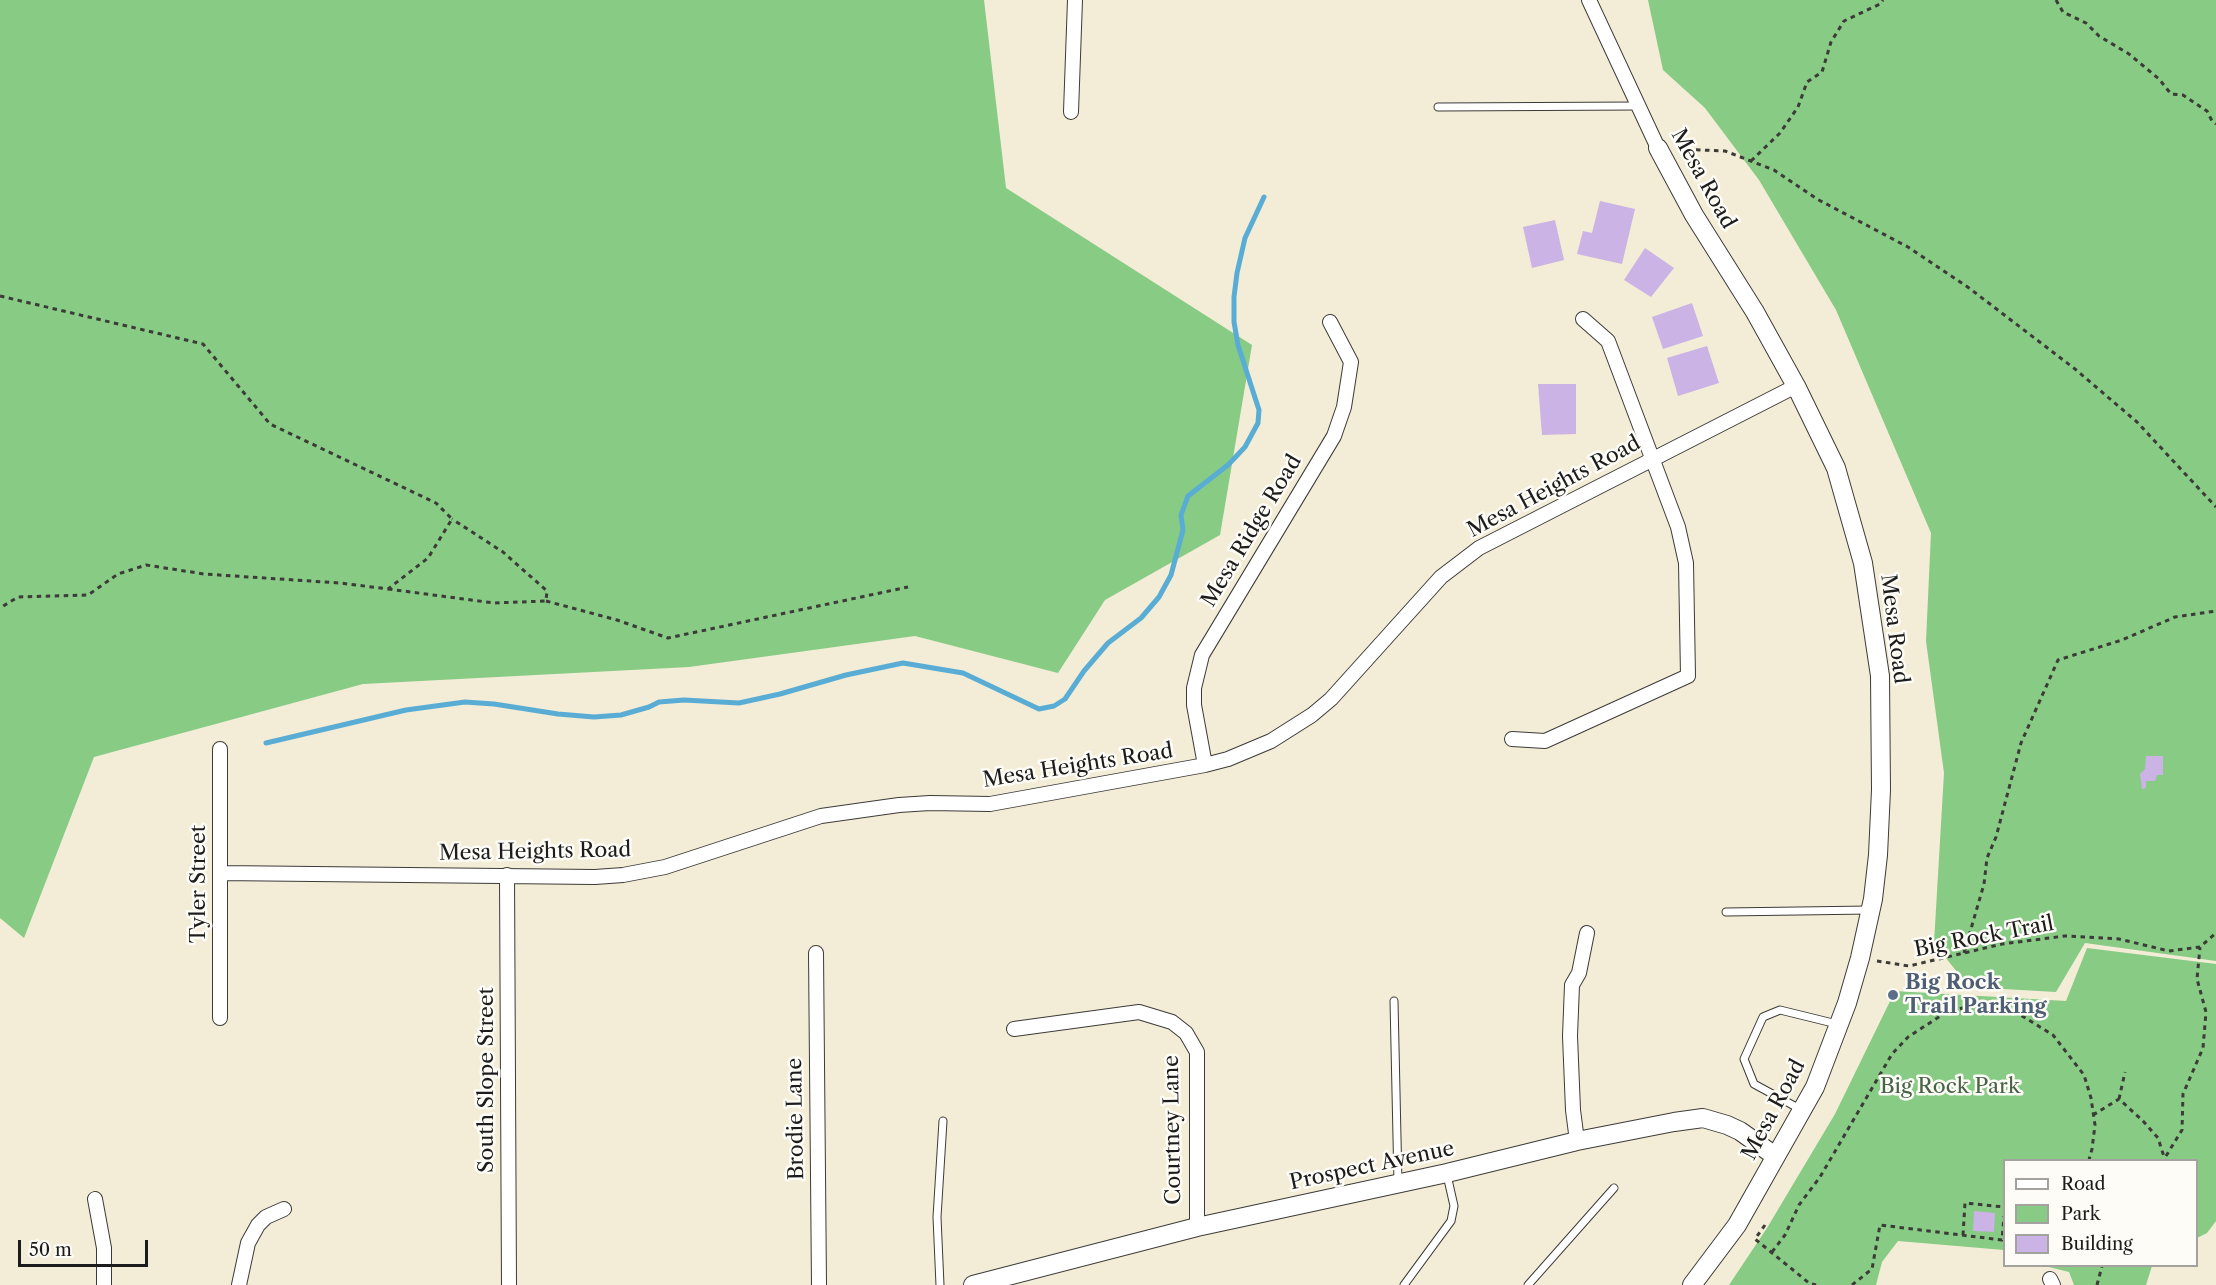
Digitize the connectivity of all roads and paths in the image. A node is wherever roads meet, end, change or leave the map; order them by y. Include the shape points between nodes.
1 (1075, 0) edge
2 (1589, 0) edge
3 (1883, 0) edge
4 (2056, 0) edge
5 (1638, 106) junction
6 (1438, 107) dead end
7 (1071, 112) dead end
8 (2216, 124) edge
9 (1658, 148) junction
10 (1751, 161) junction
11 (0, 296) edge
12 (1582, 319) dead end
13 (1330, 322) dead end
14 (1796, 386) junction
15 (1653, 459) junction
16 (2216, 507) edge
17 (452, 519) junction
18 (909, 587) dead end
19 (388, 589) junction
20 (546, 601) junction
21 (0, 608) edge
22 (2216, 611) edge
23 (1512, 739) dead end
24 (220, 750) dead end
25 (1205, 765) junction
26 (220, 873) junction
27 (507, 875) junction
28 (1870, 910) junction
29 (1726, 912) dead end
30 (1587, 933) dead end
31 (2216, 933) edge
32 (2200, 947) junction
33 (816, 953) dead end
34 (1964, 953) junction
35 (1860, 958) junction
36 (1394, 1001) dead end
37 (220, 1018) dead end
38 (1839, 1024) junction
39 (1014, 1029) dead end
40 (2125, 1072) dead end
41 (2119, 1098) junction
42 (1802, 1110) junction
43 (2093, 1115) junction
44 (943, 1121) dead end
45 (1577, 1141) junction
46 (1775, 1156) junction
47 (2090, 1159) edge
48 (2165, 1159) edge
49 (1447, 1173) junction
50 (1398, 1183) junction
51 (1614, 1188) dead end
52 (95, 1199) dead end
53 (2003, 1207) edge
54 (284, 1209) dead end
55 (1765, 1225) dead end
56 (1197, 1227) junction
57 (2003, 1228) edge
58 (1963, 1235) junction
59 (1772, 1252) junction
60 (2102, 1267) edge
61 (104, 1285) edge
62 (239, 1285) edge
63 (509, 1285) edge
64 (819, 1285) edge
65 (940, 1285) edge
66 (973, 1285) edge
67 (1403, 1285) edge
68 (1528, 1285) edge
69 (1692, 1285) edge
70 (1816, 1285) edge
71 (1852, 1285) edge
72 (2097, 1285) edge

1 - 7 street
2 - 5 street, Mesa Road
3 - 10 path via 1844,21 1831,42 1822,72 1807,82 1798,107 1780,133
4 - 8 path via 2063,12 2086,23 2129,54 2171,94 2183,95 2207,111
5 - 6 lane
5 - 9 street, Mesa Road
9 - 10 path via 1725,152
9 - 14 street, Mesa Road
10 - 16 path via 1774,170 1817,199 1908,247 1969,288 2137,422
11 - 17 path via 203,344 270,424 436,503
12 - 15 street via 1608,341
13 - 25 street, Mesa Ridge Road via 1351,362 1344,407 1334,436 1202,655 1194,705
14 - 15 street, Mesa Heights Road
14 - 28 street, Mesa Road via 1836,468 1863,562 1880,676 1881,790
15 - 23 street via 1678,527 1686,562 1688,676 1545,741
15 - 25 street, Mesa Heights Road via 1479,548 1441,577 1312,715 1271,741
17 - 19 path via 428,558
17 - 20 path via 503,552 547,591
18 - 20 path via 668,638
19 - 20 path via 494,603
19 - 21 path via 204,574 146,565 118,574 88,595 18,597
22 - 34 path via 2175,617 2122,640 2058,660 2021,743
24 - 26 street, Tyler Street
25 - 27 street, Mesa Heights Road via 990,804 899,805 821,816 665,867 634,873 596,877
26 - 27 street, Mesa Heights Road
26 - 37 street, Tyler Street
27 - 63 street, South Slope Street
28 - 29 lane
28 - 35 street, Mesa Road
30 - 45 street via 1579,973 1572,985 1573,1110
31 - 32 path
32 - 34 path, Big Rock Trail via 2169,951 2119,939 2065,936
32 - 48 path via 2197,979 2206,1012 2203,1047 2183,1094 2182,1130
33 - 64 street, Brodie Lane
34 - 35 path, Big Rock Trail via 1909,966
35 - 38 street, Mesa Road
36 - 50 lane
38 - 42 street, Mesa Road
38 - 42 lane via 1780,1010 1763,1017 1744,1059 1754,1084
39 - 56 street, Courtney Lane via 1139,1012 1172,1022 1186,1033 1197,1052
40 - 41 path
41 - 43 path
41 - 48 path via 2158,1138
42 - 46 street, Mesa Road
43 - 47 path
43 - 59 path via 2084,1075 2046,1030 2019,1014 1989,1008 1966,1007 1945,1013 1908,1037 1892,1054
44 - 65 lane via 937,1216
45 - 46 street, Prospect Avenue via 1703,1118 1740,1131
45 - 49 street, Prospect Avenue
46 - 69 street, Mesa Road via 1737,1225
49 - 50 street, Prospect Avenue
49 - 67 lane via 1454,1206 1451,1221
50 - 56 street, Prospect Avenue
51 - 68 lane
52 - 61 street via 105,1248
53 - 58 path via 1965,1203
54 - 62 street via 266,1217 258,1226 248,1243
55 - 59 path via 1755,1239
56 - 66 street, Prospect Avenue
57 - 58 path via 2002,1240
58 - 71 path via 1880,1226 1872,1269
59 - 70 path
60 - 72 path

